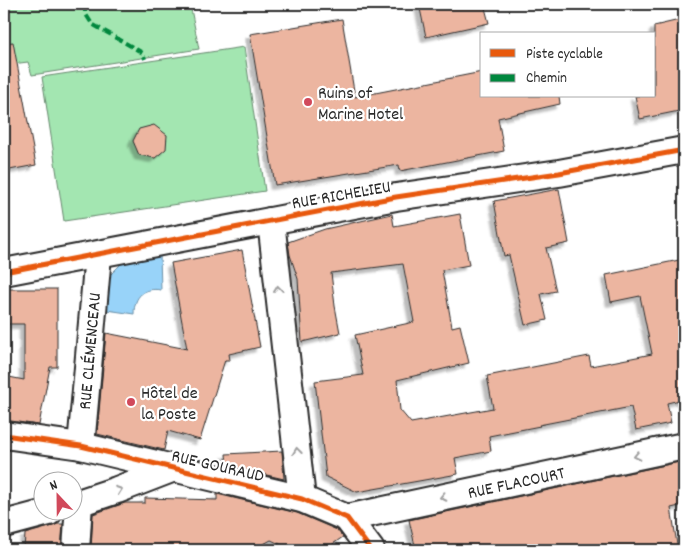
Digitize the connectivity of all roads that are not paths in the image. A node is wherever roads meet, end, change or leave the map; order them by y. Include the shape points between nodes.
1 (684, 150) edge
2 (270, 221) junction
3 (98, 255) junction
4 (4, 272) edge
5 (4, 434) edge
6 (81, 446) junction
7 (684, 446) edge
8 (174, 468) junction
9 (302, 499) junction
10 (82, 502) edge
11 (32, 517) edge
12 (347, 518) junction
13 (76, 522) edge
14 (4, 524) edge
15 (76, 550) edge
16 (371, 550) edge

1 - 2 street, RUE RICHELIEU
2 - 3 street, RUE RICHELIEU
9 -> 2 street
3 - 4 street, RUE RICHELIEU
3 - 6 street, RUE CLÉMENCEAU
5 - 6 street, RUE GOURAUD
6 - 8 street, RUE GOURAUD
7 -> 12 street, RUE FLACOURT
8 - 9 street, RUE GOURAUD
10 -> 8 street, RUE GOURAUD
9 - 12 street, RUE GOURAUD
11 - 14 street
12 - 16 street
13 - 15 street

